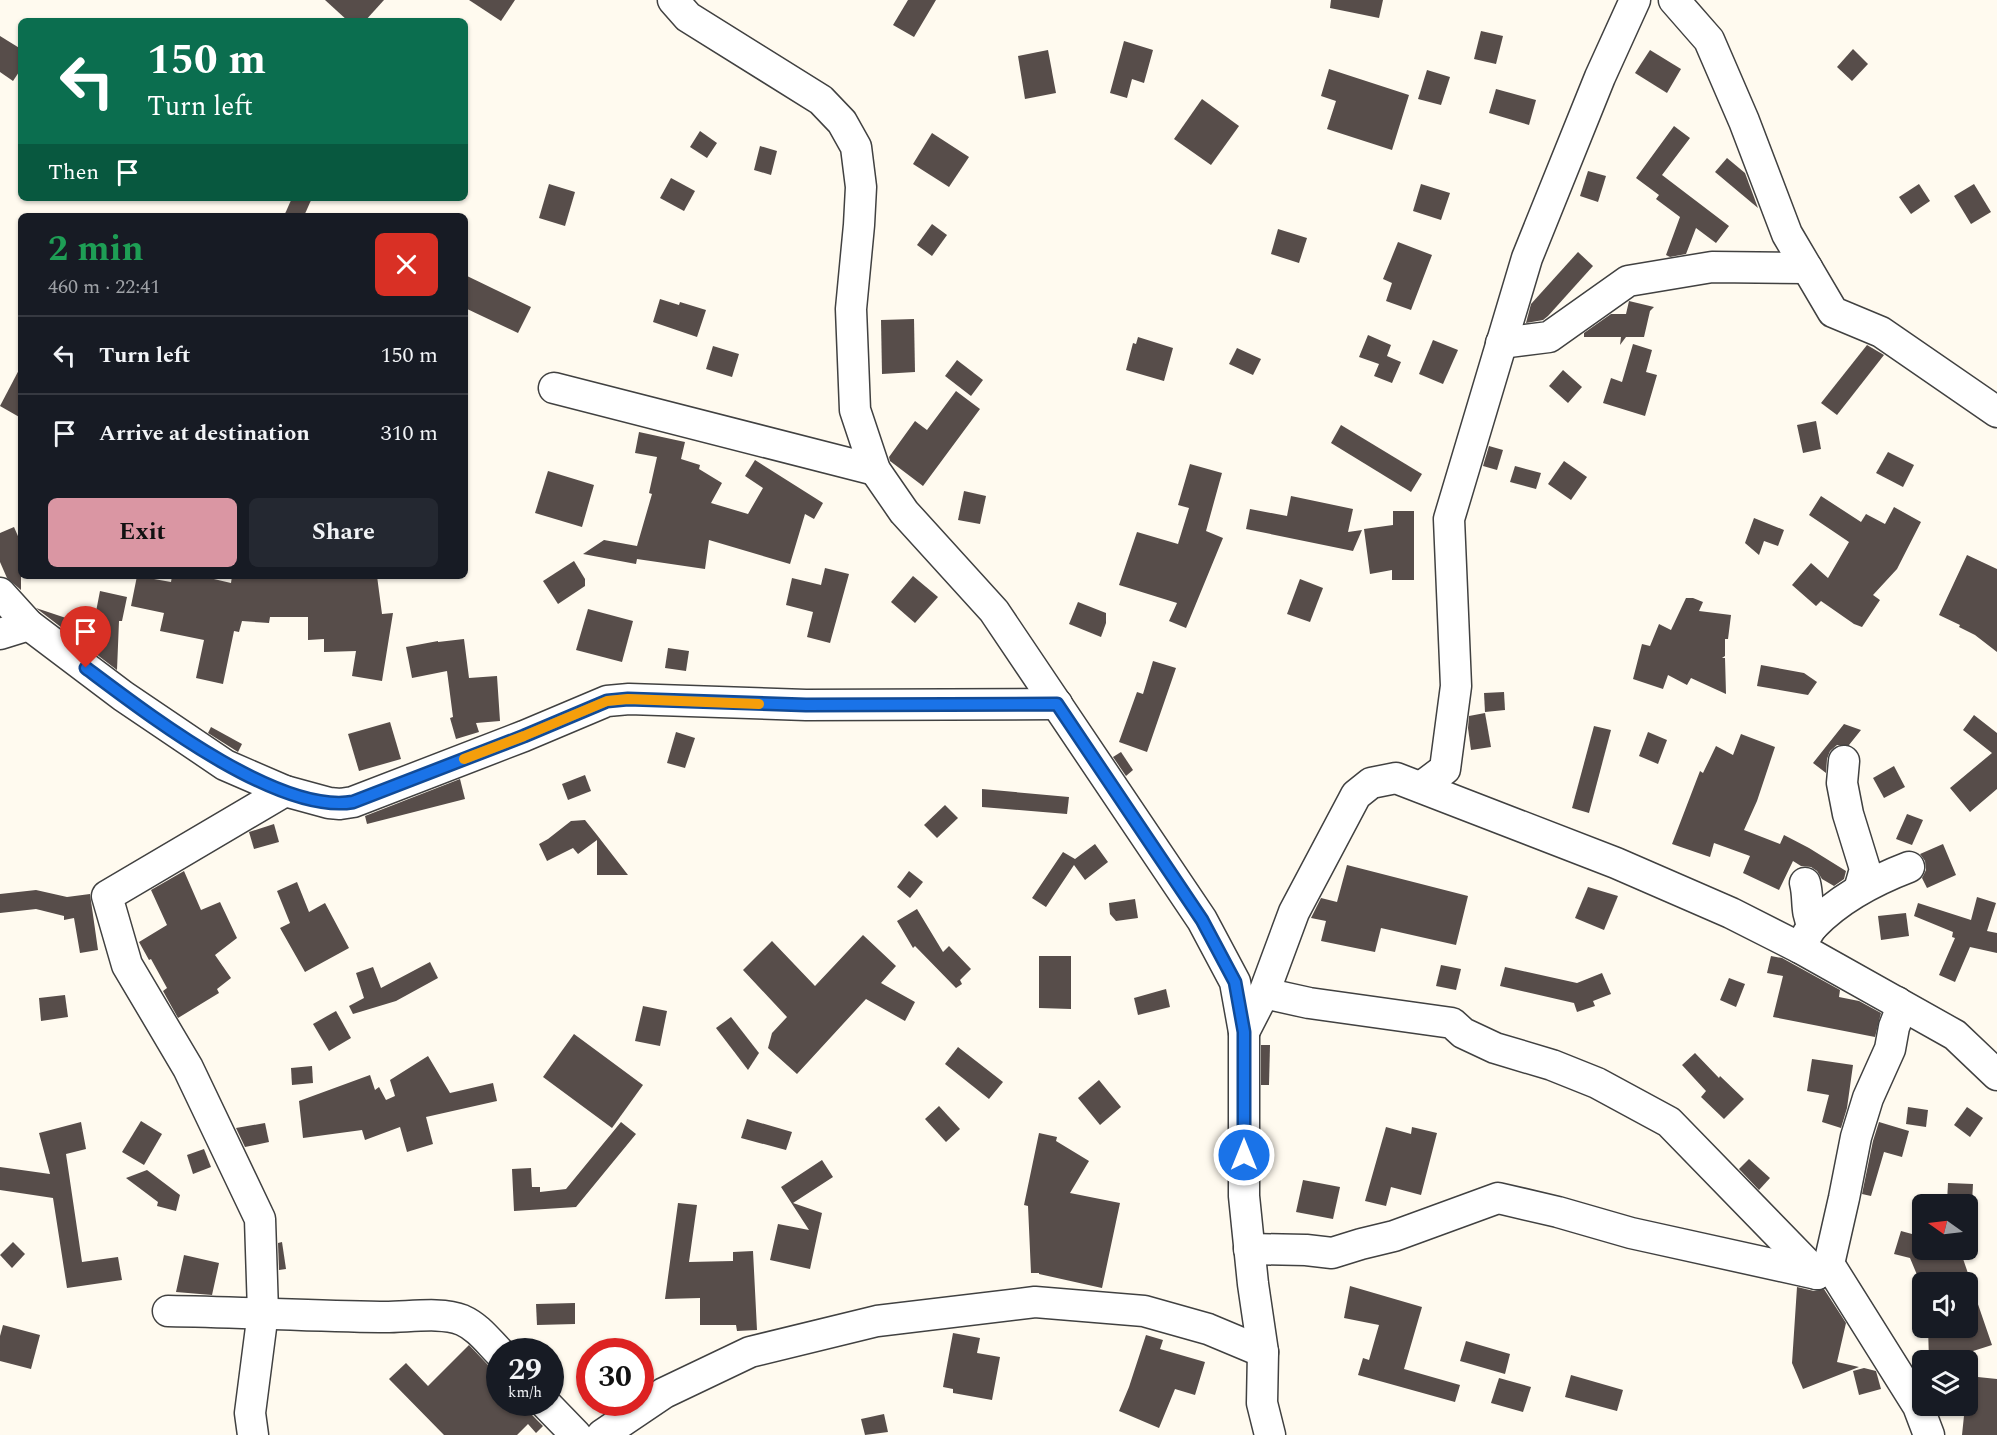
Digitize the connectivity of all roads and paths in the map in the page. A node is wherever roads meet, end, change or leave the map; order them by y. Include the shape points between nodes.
1 (673, 0) edge
2 (1635, 0) edge
3 (1674, 0) edge
4 (1807, 268) junction
5 (1501, 343) junction
6 (554, 388) dead end
7 (1997, 411) edge
8 (875, 470) junction
9 (0, 592) edge
10 (29, 625) junction
11 (0, 634) edge
12 (1057, 704) junction
13 (1844, 761) dead end
14 (1421, 787) junction
15 (285, 791) junction
16 (1909, 867) dead end
17 (1805, 883) dead end
18 (1859, 890) junction
19 (1806, 937) junction
20 (1264, 993) junction
21 (1897, 1002) junction
22 (1244, 1032) junction
23 (1997, 1075) edge
24 (1249, 1249) junction
25 (1823, 1268) junction
26 (168, 1311) dead end
27 (263, 1312) junction
28 (486, 1338) edge
29 (1263, 1352) junction
30 (558, 1416) edge
31 (253, 1435) edge
32 (576, 1435) edge
33 (602, 1435) edge
34 (1270, 1435) edge
35 (1929, 1435) edge

1 - 8 street via 688,17 821,100 842,122 856,147 861,196 851,309 855,410
2 - 5 street via 1599,77 1527,258
3 - 4 street via 1709,40 1787,234
4 - 5 street via 1712,267 1628,281 1549,337
4 - 7 street via 1833,312 1881,332
5 - 14 street via 1449,519 1456,686 1445,769
6 - 8 street
8 - 12 street via 904,512 994,611
9 - 10 street
10 - 11 street
10 - 15 street via 123,696 225,765
12 - 15 street via 607,701 353,802 329,803
12 - 22 street via 1202,920 1235,982
13 - 18 street via 1842,783 1848,814 1865,869
14 - 19 street via 1616,862 1731,913
14 - 20 street via 1396,778 1371,783 1356,795 1294,912
15 - 27 street via 107,896 127,965 188,1068 260,1219
16 - 18 street
17 - 19 street via 1809,900
18 - 19 street
19 - 21 street
20 - 22 street
20 - 25 street via 1452,1023 1463,1033 1495,1048 1597,1083 1669,1122
21 - 23 street via 1955,1035
21 - 25 street via 1899,1014 1890,1049 1856,1137 1844,1198
22 - 24 street via 1244,1196
24 - 25 street via 1332,1253 1394,1236 1498,1198 1631,1233
24 - 29 street
25 - 35 street via 1918,1406
26 - 27 street
27 - 28 street via 448,1317 462,1320
27 - 31 street via 250,1413
29 - 33 street via 1208,1329 1144,1311 1035,1302 888,1320 750,1352 664,1393
29 - 34 street via 1262,1403
30 - 32 street

